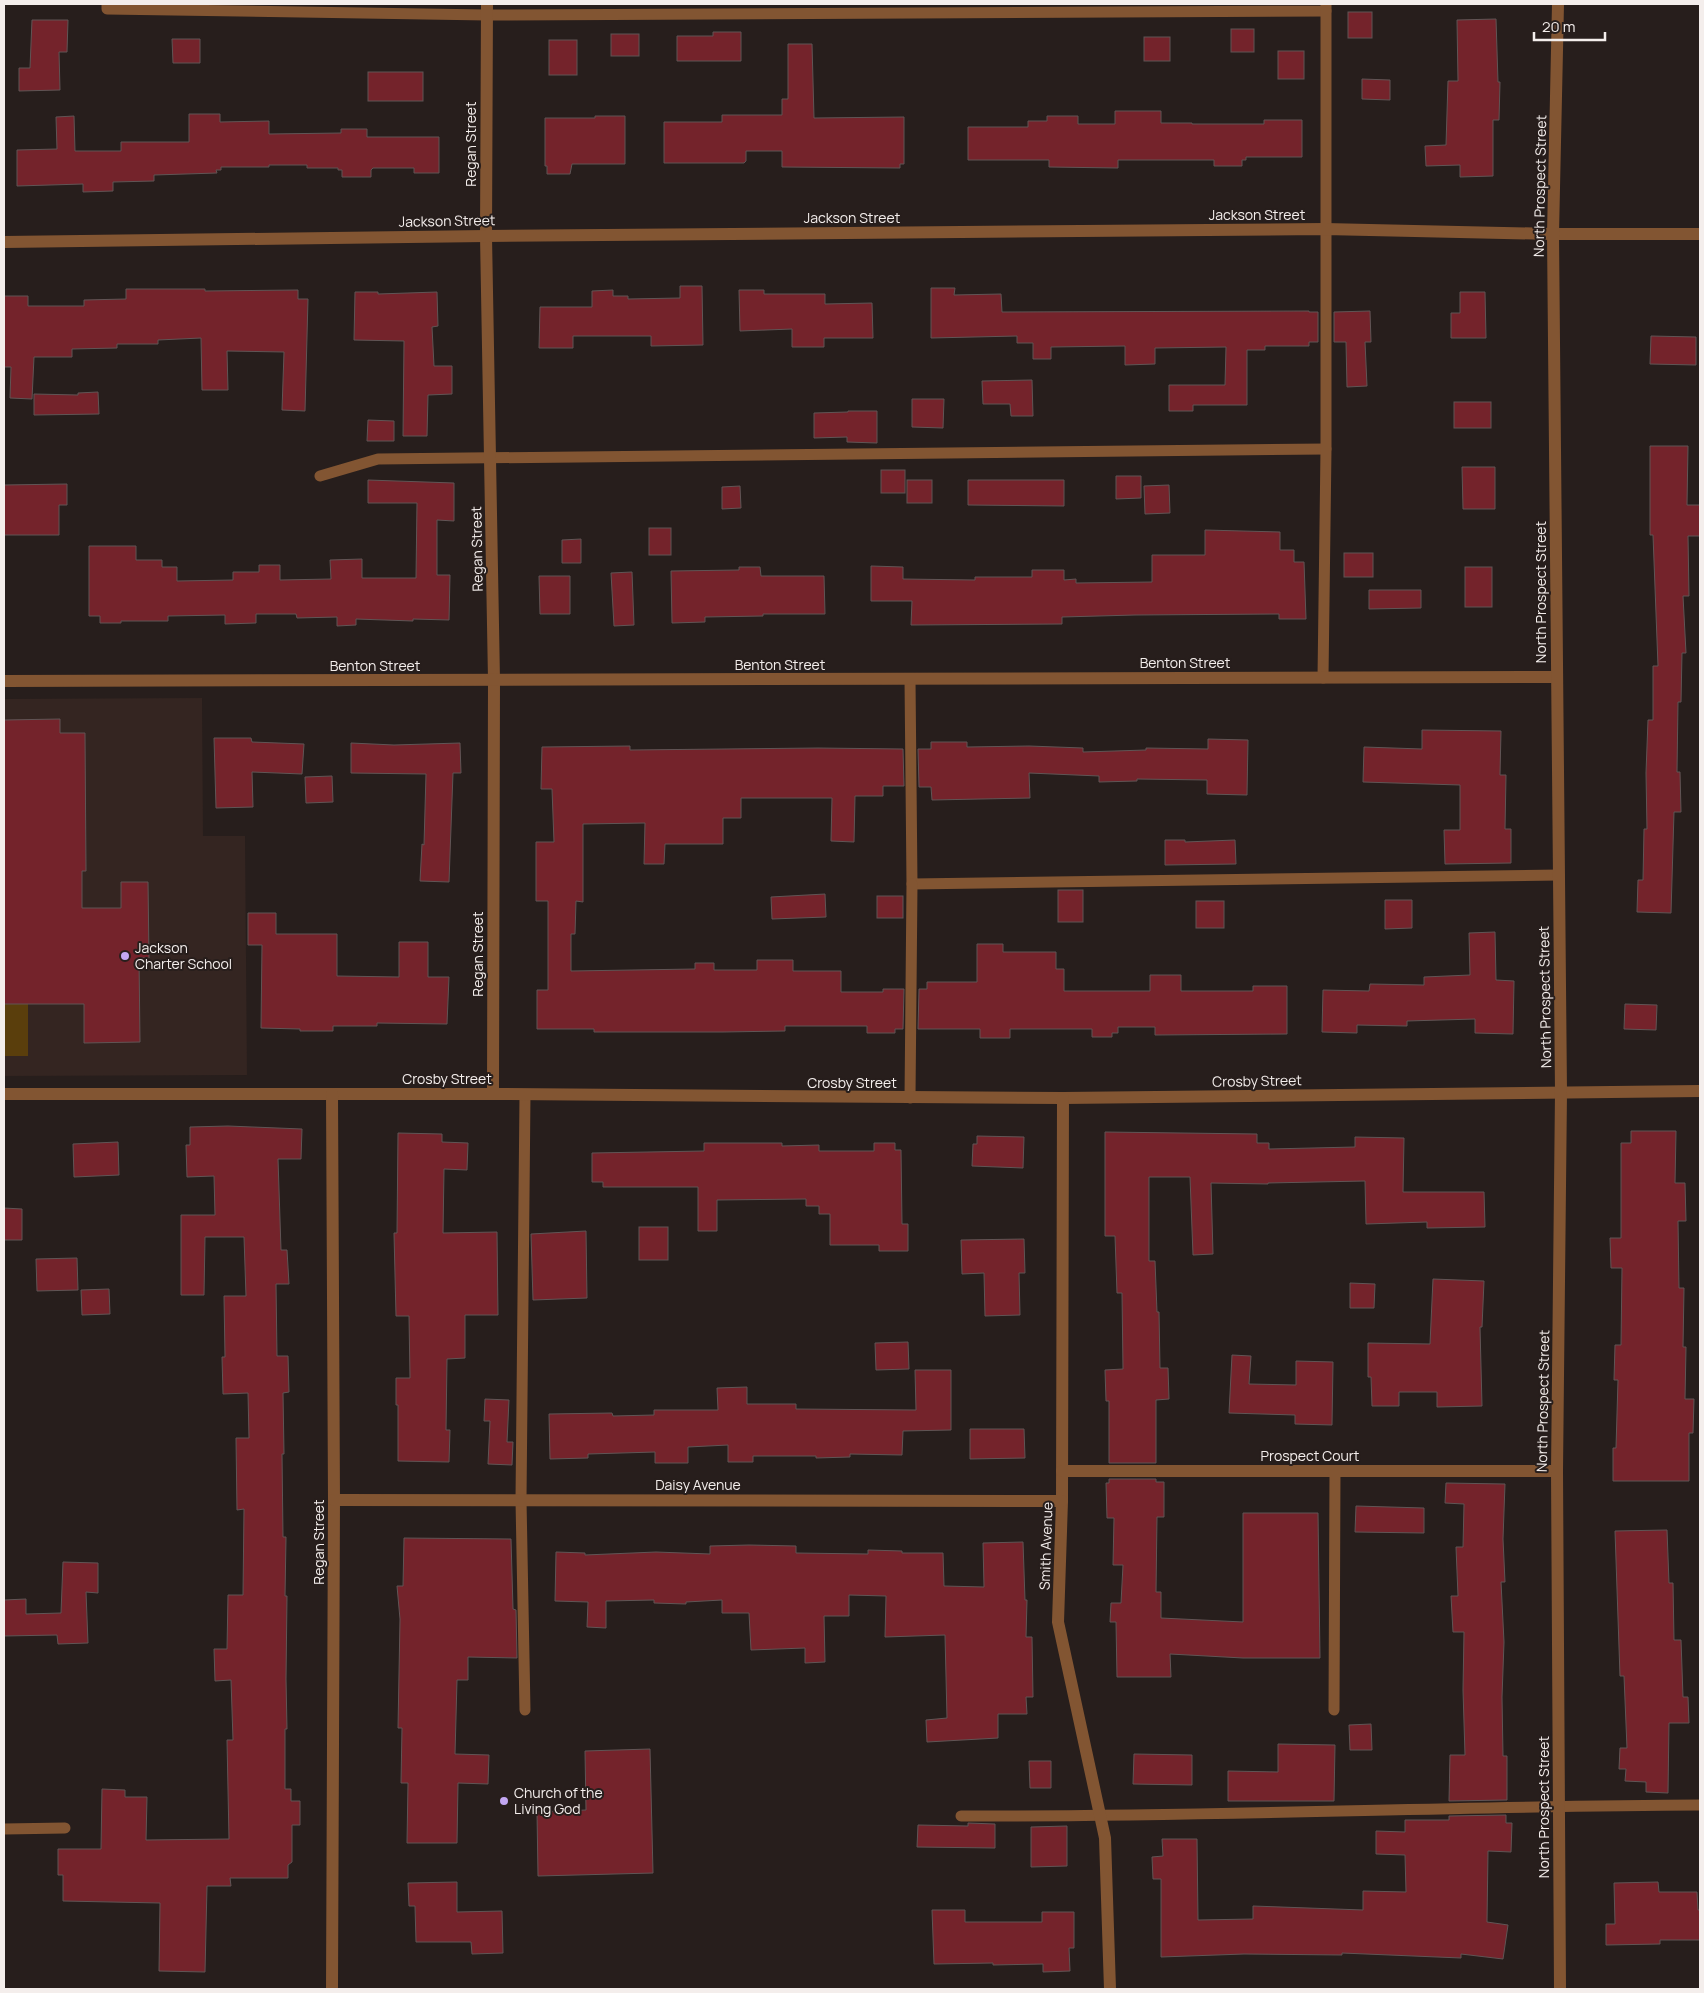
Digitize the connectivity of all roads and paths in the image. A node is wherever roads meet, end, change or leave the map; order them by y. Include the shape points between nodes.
1 (107, 4) edge
2 (1558, 4) edge
3 (1326, 7) edge
4 (487, 9) edge
5 (1325, 229) junction
6 (1554, 234) junction
7 (1700, 234) edge
8 (486, 236) junction
9 (4, 242) edge
10 (1326, 449) junction
11 (490, 456) junction
12 (320, 476) dead end
13 (1556, 677) junction
14 (1323, 678) junction
15 (910, 679) junction
16 (494, 680) junction
17 (4, 681) edge
18 (1558, 874) junction
19 (912, 884) junction
20 (1700, 1091) edge
21 (1561, 1092) junction
22 (4, 1094) edge
23 (332, 1094) junction
24 (493, 1094) junction
25 (525, 1095) junction
26 (910, 1098) junction
27 (1063, 1098) junction
28 (1335, 1471) junction
29 (1557, 1471) junction
30 (1062, 1472) junction
31 (334, 1500) junction
32 (521, 1500) junction
33 (1062, 1501) junction
34 (525, 1710) dead end
35 (1334, 1710) dead end
36 (1700, 1805) edge
37 (1559, 1806) junction
38 (961, 1816) dead end
39 (1102, 1816) junction
40 (65, 1828) dead end
41 (4, 1830) edge
42 (332, 1989) edge
43 (1110, 1989) edge
44 (1560, 1989) edge

1 - 4 lane via 107,9
2 - 6 street, North Prospect Street
3 - 4 lane
3 - 5 lane
4 - 8 street, Regan Street
5 - 6 street, Jackson Street
5 - 8 street, Jackson Street
5 - 10 lane
6 - 7 street, Jackson Street
6 - 13 street, North Prospect Street
8 - 9 street, Jackson Street
8 - 11 street, Regan Street
10 - 11 lane
10 - 14 lane
11 - 12 lane via 378,459
11 - 16 street, Regan Street
13 - 14 street, Benton Street
13 - 18 street, North Prospect Street
14 - 15 street, Benton Street
15 - 16 street, Benton Street
15 - 19 lane
16 - 17 street, Benton Street
16 - 24 street, Regan Street
18 - 19 lane
18 - 21 street, North Prospect Street
19 - 26 lane
20 - 21 street, Crosby Street
21 - 27 street, Crosby Street
21 - 29 street, North Prospect Street
22 - 23 street, Crosby Street
23 - 24 street, Crosby Street
23 - 31 street, Regan Street
24 - 25 street, Crosby Street
25 - 26 street, Crosby Street
25 - 32 lane
26 - 27 street, Crosby Street
27 - 30 street, Smith Avenue
28 - 29 street, Prospect Court
28 - 30 street, Prospect Court
28 - 35 lane
29 - 37 street, North Prospect Street
30 - 33 street, Smith Avenue
31 - 32 street, Daisy Avenue
31 - 42 street, Regan Street
32 - 33 street, Daisy Avenue
32 - 34 lane
33 - 39 street, Smith Avenue via 1058,1622
36 - 37 lane
37 - 39 lane
37 - 44 street, North Prospect Street
38 - 39 lane
39 - 43 street, Smith Avenue
40 - 41 lane

